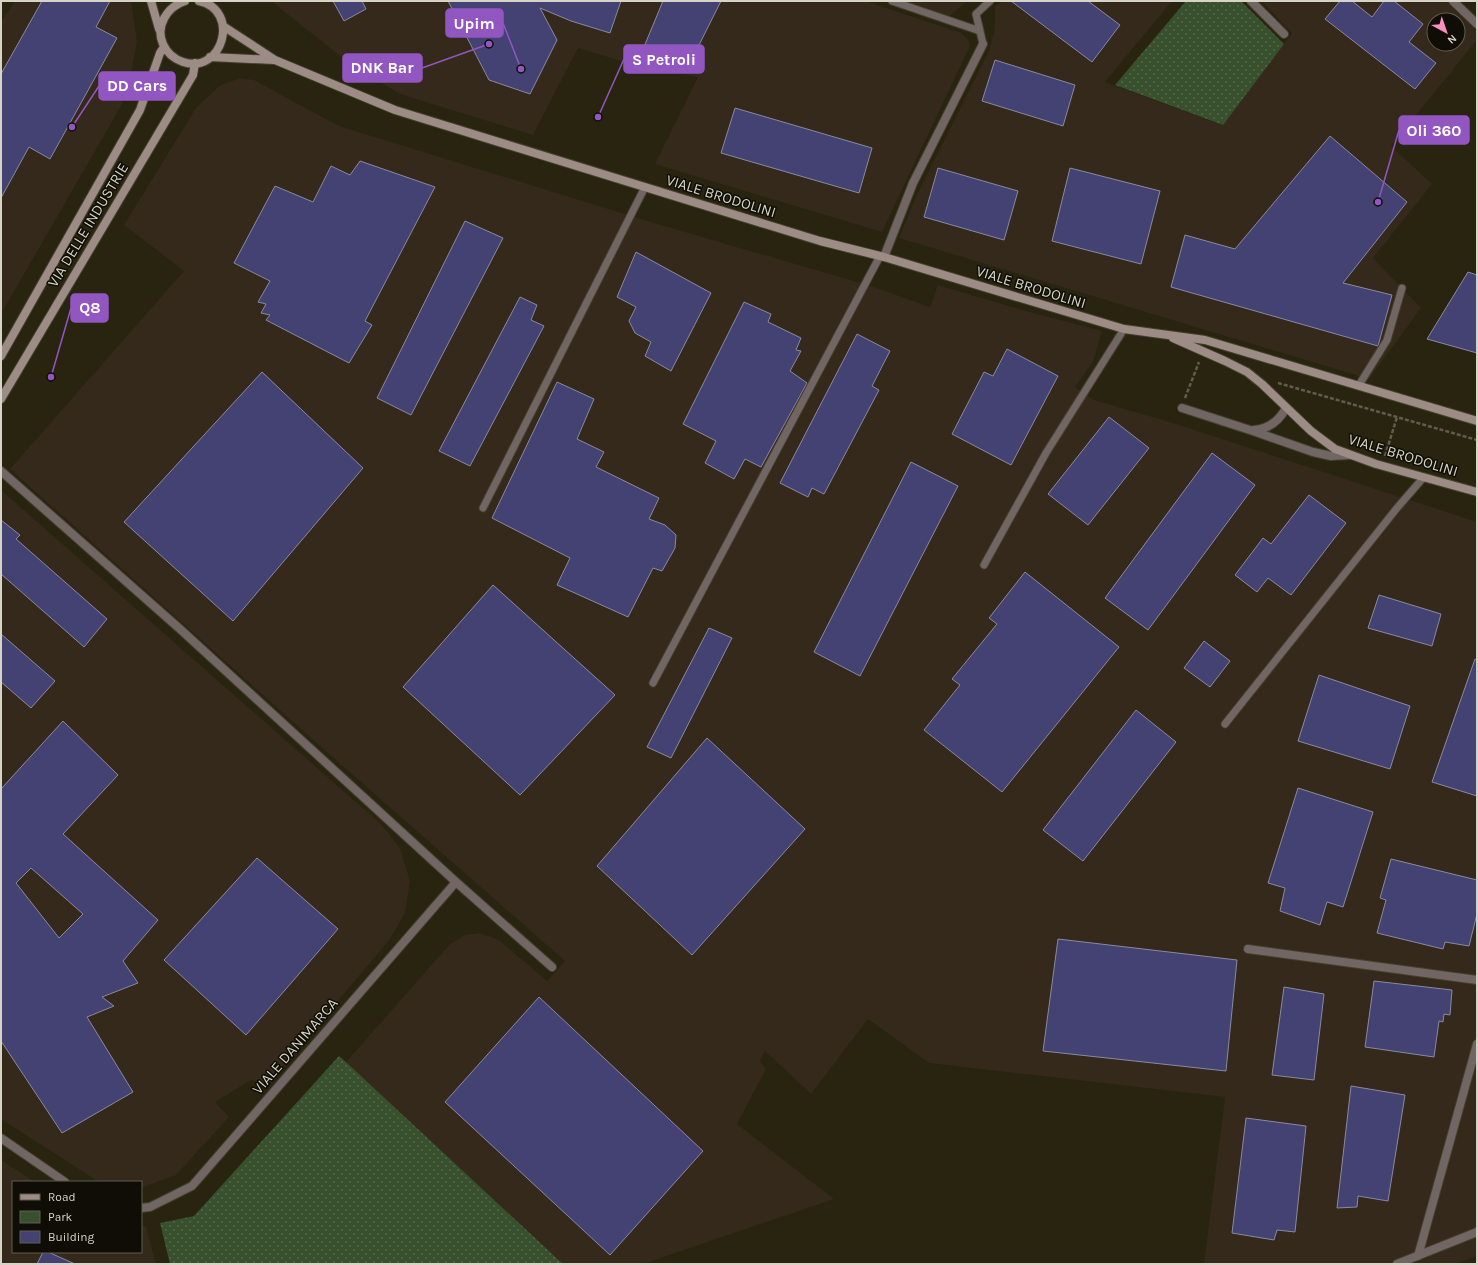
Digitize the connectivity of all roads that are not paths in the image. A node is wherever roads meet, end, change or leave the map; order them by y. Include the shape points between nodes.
1 (151, 1) edge
2 (185, 1) edge
3 (199, 1) edge
4 (892, 1) edge
5 (990, 1) edge
6 (1251, 1) edge
7 (1453, 1) edge
8 (1477, 24) edge
9 (224, 26) junction
10 (980, 31) junction
11 (160, 32) junction
12 (1284, 34) dead end
13 (983, 44) joint
14 (164, 47) junction
15 (210, 57) junction
16 (275, 60) junction
17 (195, 63) junction
18 (645, 187) junction
19 (882, 256) junction
20 (1402, 288) dead end
21 (1124, 330) junction
22 (1165, 335) junction
23 (1, 356) edge
24 (1359, 385) junction
25 (1, 399) edge
26 (1182, 408) road end
27 (1286, 408) junction
28 (1477, 421) edge
29 (1253, 430) junction
30 (1350, 455) junction
31 (1, 470) edge
32 (1423, 478) junction
33 (1477, 492) edge
34 (484, 508) dead end
35 (984, 565) dead end
36 (653, 683) dead end
37 (1225, 724) dead end
38 (456, 882) junction
39 (1248, 949) dead end
40 (552, 967) dead end
41 (1477, 980) edge
42 (1477, 1044) edge
43 (1, 1138) edge
44 (64, 1181) edge
45 (142, 1208) edge
46 (1477, 1232) edge
47 (1418, 1256) junction
48 (1397, 1264) edge

1 - 11 street
2 - 11 street via 167,13
3 - 9 street via 216,11
4 - 10 lane
5 - 10 lane via 976,14
6 - 12 street
7 - 8 street
9 - 15 street via 221,44
9 - 16 street, VIALE BRODOLINI
10 - 13 lane
11 - 14 street
13 - 19 street via 913,183
14 - 17 street via 178,60
14 - 23 street, VIA DELLE INDUSTRIE via 140,110
15 - 16 street, VIALE BRODOLINI
15 - 17 street
16 - 18 street, VIALE BRODOLINI via 395,110
17 - 25 street, VIA DELLE INDUSTRIE via 193,75
18 - 19 street, VIALE BRODOLINI via 820,241
18 - 34 lane
19 - 21 street, VIALE BRODOLINI
19 - 36 lane
20 - 24 lane via 1387,340
21 - 22 street, VIALE BRODOLINI
21 - 35 lane via 1046,454
22 - 24 street, VIALE BRODOLINI via 1205,340
22 - 27 street, VIALE BRODOLINI via 1247,372
24 - 28 street, VIALE BRODOLINI
26 - 29 street
27 - 29 street via 1276,422 1260,430
27 - 30 street, VIALE BRODOLINI via 1323,440
29 - 30 street via 1313,452 1330,456
30 - 32 street, VIALE BRODOLINI
31 - 38 street via 180,629
32 - 33 street, VIALE BRODOLINI
32 - 37 lane
38 - 40 street
38 - 45 street, VIALE DANIMARCA via 192,1186 150,1207
39 - 41 street
42 - 47 street
43 - 44 street
46 - 47 street
47 - 48 street

